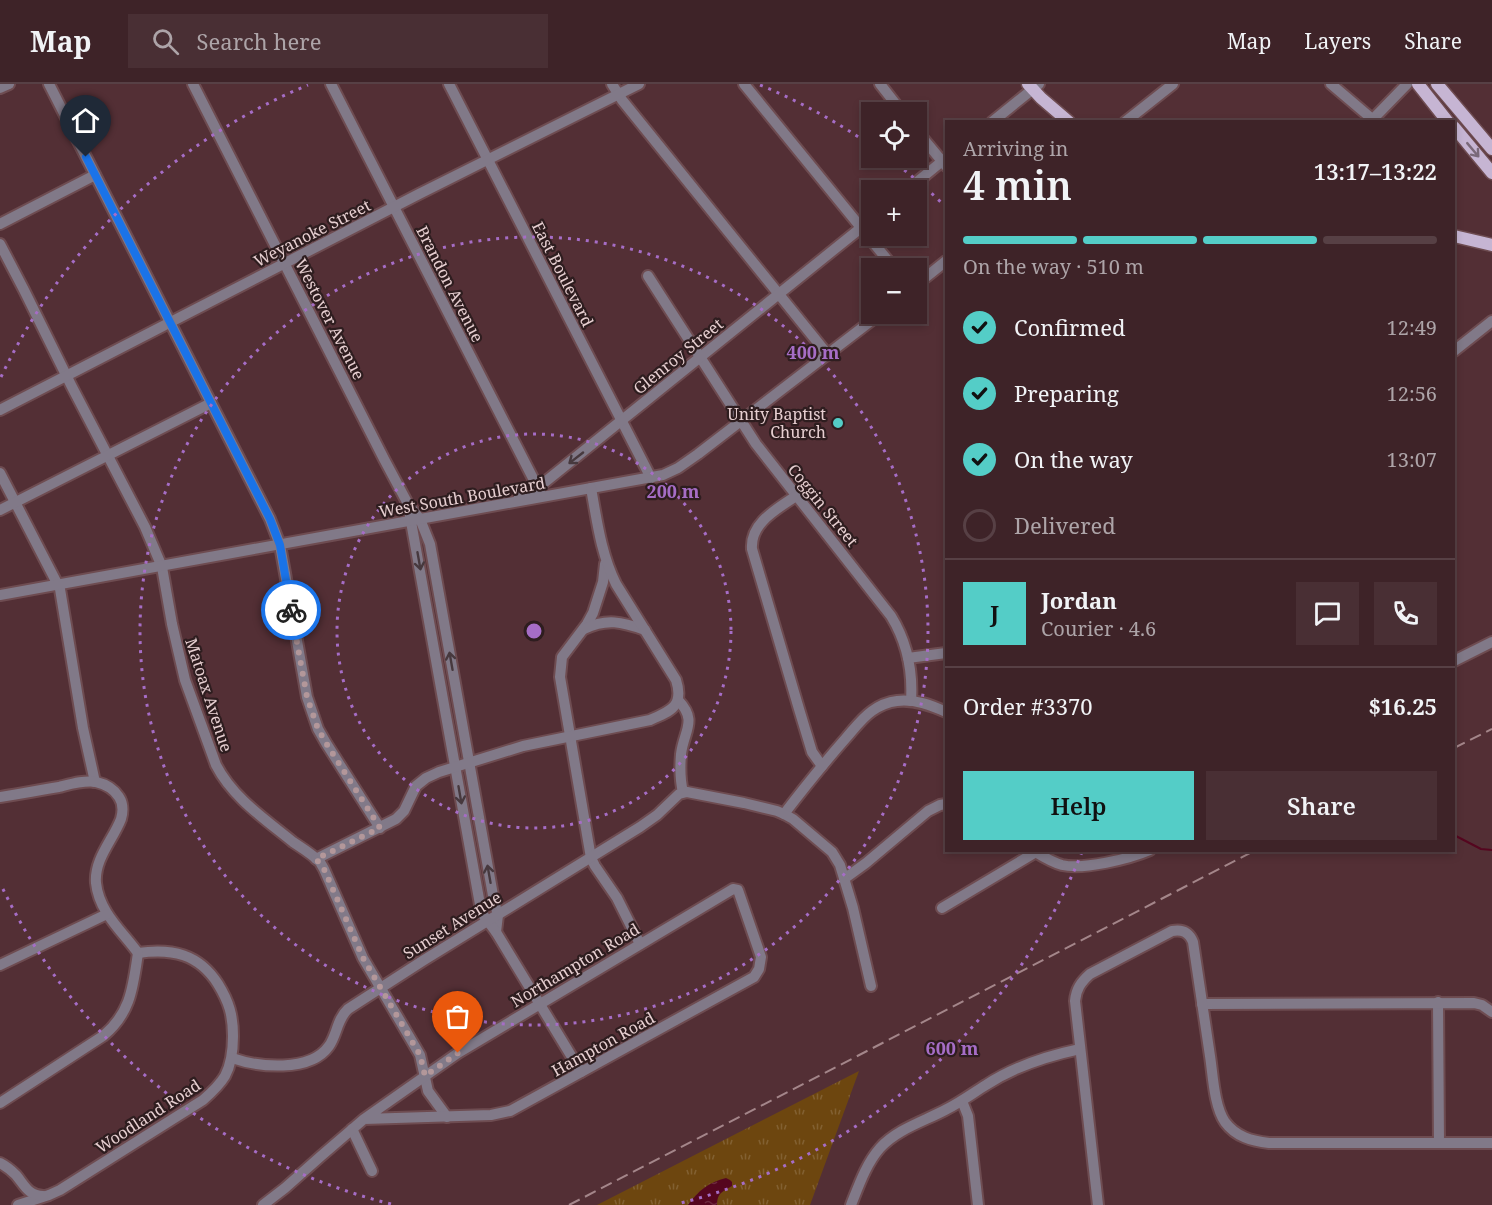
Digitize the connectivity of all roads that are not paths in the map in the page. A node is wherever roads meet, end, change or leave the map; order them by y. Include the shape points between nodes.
1 (9, 84) edge
2 (49, 84) edge
3 (193, 84) edge
4 (331, 84) edge
5 (448, 84) edge
6 (612, 84) edge
7 (639, 84) edge
8 (744, 84) edge
9 (880, 84) edge
10 (1173, 84) edge
11 (1331, 84) edge
12 (1407, 84) edge
13 (1418, 84) edge
14 (1437, 84) edge
15 (1033, 86) edge
16 (0, 88) edge
17 (618, 94) junction
18 (894, 102) edge
19 (1047, 103) junction
20 (994, 120) edge
21 (1057, 120) edge
22 (1068, 120) edge
23 (1128, 120) edge
24 (1446, 120) edge
25 (1455, 128) edge
26 (927, 142) edge
27 (1492, 149) edge
28 (488, 160) junction
29 (945, 162) edge
30 (1492, 172) edge
31 (95, 175) junction
32 (921, 180) edge
33 (394, 208) junction
34 (0, 224) edge
35 (860, 228) junction
36 (1455, 236) edge
37 (0, 244) edge
38 (1492, 245) edge
39 (886, 258) edge
40 (945, 262) edge
41 (285, 264) junction
42 (648, 276) dead end
43 (927, 276) edge
44 (779, 294) junction
45 (1492, 321) edge
46 (170, 323) junction
47 (867, 324) edge
48 (1455, 350) edge
49 (828, 354) junction
50 (700, 357) junction
51 (67, 376) junction
52 (211, 403) junction
53 (0, 410) edge
54 (621, 421) junction
55 (741, 421) junction
56 (108, 456) junction
57 (0, 473) edge
58 (651, 478) junction
59 (591, 489) junction
60 (540, 493) junction
61 (796, 496) junction
62 (15, 503) junction
63 (497, 505) joint
64 (0, 510) edge
65 (415, 520) junction
66 (280, 545) junction
67 (604, 558) junction
68 (162, 567) junction
69 (58, 585) junction
70 (0, 595) edge
71 (583, 629) junction
72 (645, 630) junction
73 (1492, 642) edge
74 (945, 653) edge
75 (909, 658) junction
76 (1455, 661) edge
77 (455, 682) junction
78 (440, 684) junction
79 (678, 694) junction
80 (911, 700) junction
81 (945, 712) edge
82 (570, 736) junction
83 (469, 763) junction
84 (822, 766) junction
85 (455, 768) junction
86 (95, 782) junction
87 (688, 793) junction
88 (0, 797) edge
89 (945, 804) edge
90 (784, 814) junction
91 (380, 828) junction
92 (482, 838) junction
93 (468, 841) junction
94 (1032, 852) edge
95 (1036, 852) edge
96 (1142, 852) edge
97 (591, 858) junction
98 (316, 859) junction
99 (844, 879) junction
100 (736, 889) joint
101 (942, 908) dead end
102 (107, 914) junction
103 (498, 915) junction
104 (487, 921) junction
105 (496, 932) junction
106 (640, 944) junction
107 (138, 953) junction
108 (0, 965) edge
109 (871, 986) dead end
110 (381, 988) junction
111 (1438, 1002) junction
112 (540, 1004) junction
113 (1202, 1004) junction
114 (1492, 1012) edge
115 (1080, 1049) junction
116 (232, 1058) junction
117 (581, 1072) junction
118 (425, 1076) junction
119 (962, 1101) junction
120 (0, 1103) edge
121 (447, 1117) junction
122 (364, 1119) junction
123 (352, 1129) junction
124 (1439, 1143) junction
125 (1492, 1143) edge
126 (0, 1162) edge
127 (372, 1172) dead end
128 (43, 1196) junction
129 (18, 1205) edge
130 (263, 1205) edge
131 (851, 1205) edge
132 (978, 1205) edge
133 (1098, 1205) edge

1 - 16 street
2 - 31 street
3 - 41 street, Westover Avenue
4 - 33 street, Brandon Avenue
5 - 28 street, East Boulevard
6 - 17 street
7 - 17 street, Weyanoke Street
8 - 35 street
9 - 18 street
10 - 23 street
11 - 12 street via 1371,118
13 - 24 main road
14 - 27 main road
15 - 19 main road
15 - 20 street
17 - 28 street, Weyanoke Street
17 - 44 street
19 - 21 street
19 - 22 main road
25 -> 30 main road
26 - 29 street
28 - 33 street, Weyanoke Street
28 - 54 street, East Boulevard
29 - 32 street
31 - 34 street
31 - 46 street
33 - 41 street, Weyanoke Street
33 - 60 street, Brandon Avenue
35 - 39 street
35 - 44 street, Glenroy Street
36 - 38 main road
37 - 51 street, Matoax Avenue
40 - 43 street
41 - 46 street, Weyanoke Street
41 - 65 street, Westover Avenue
42 - 50 street, Coggin Street
44 - 49 street
44 - 50 street, Glenroy Street
45 - 48 street
46 - 51 street, Weyanoke Street
46 - 52 street
47 - 49 street, West South Boulevard
49 - 55 street, West South Boulevard
50 - 54 street, Glenroy Street
50 - 55 street, Coggin Street
51 - 53 street, Weyanoke Street
51 - 56 street, Matoax Avenue
52 - 56 street
52 - 66 street
54 - 58 street, East Boulevard
54 -> 60 street, Glenroy Street
55 - 58 street, West South Boulevard via 678,468
55 - 61 street, Coggin Street
56 - 62 street
56 - 68 street, Matoax Avenue
57 - 62 street
58 - 59 street, West South Boulevard
59 - 60 street, West South Boulevard
59 - 67 street
60 - 63 street, Glenroy Street
61 - 75 street, Coggin Street via 891,616
61 - 84 street via 759,525 752,549 812,752
62 - 64 street
62 - 69 street
63 - 65 street, West South Boulevard
65 - 66 street, West South Boulevard
77 -> 65 street, Westover Avenue via 430,544
65 -> 78 street, Westover Avenue
66 - 68 street, West South Boulevard
66 - 91 street via 307,697 326,743
67 - 71 street via 600,594
67 - 72 street
68 - 69 street, West South Boulevard
68 - 98 street, Matoax Avenue via 186,680 216,765 236,794
69 - 70 street, West South Boulevard
69 - 86 street
71 - 72 street via 610,622
71 - 82 street via 561,657 560,677
72 - 79 street via 676,680
73 - 76 street
74 - 75 street
75 - 80 street, Coggin Street
77 - 78 street
77 - 83 street, Westover Avenue
78 - 85 street, Westover Avenue
79 - 82 street via 674,707 650,720
79 - 87 street via 688,713 680,782
80 - 81 street
80 - 84 street via 896,701 871,711
82 - 83 street
82 - 97 street
83 - 85 street
83 - 92 street, Westover Avenue
84 - 90 street
85 - 91 street via 420,782 404,811
85 -> 93 street, Westover Avenue
86 - 88 street
86 - 102 street via 114,791 121,801 122,814 99,861 96,879
87 - 90 street
87 - 97 street, Sunset Avenue via 679,795 657,815
89 - 99 street via 928,811
90 - 99 street via 832,852
91 - 98 street
92 - 93 street
103 -> 92 street, Westover Avenue
93 - 104 street, Westover Avenue via 481,910
94 - 101 street
95 - 96 street via 1072,866
97 - 103 street, Sunset Avenue
97 - 106 street
98 - 110 street, Matoax Avenue
99 - 109 street
100 - 106 street, Northampton Road
100 - 117 street, Hampton Road via 760,957 756,974
102 - 107 street
102 - 108 street
103 - 104 street, Sunset Avenue
103 - 105 street, Westover Avenue
104 - 105 street, Westover Avenue
104 - 110 street, Sunset Avenue
105 - 112 street, Westover Avenue
106 - 112 street, Northampton Road
107 - 116 street, Woodland Road via 172,952 193,960 210,973 232,1012
107 - 120 street via 129,1002 110,1031
110 - 116 street, Sunset Avenue via 344,1013 329,1046 309,1060 267,1066
110 - 118 street, Matoax Avenue via 420,1055
111 - 113 street
111 - 114 street via 1474,1003
111 - 124 street
112 - 117 street, Westover Avenue
112 - 118 street, Northampton Road
113 - 115 street via 1191,938 1177,930 1083,980 1075,1001
113 - 124 street via 1219,1109 1226,1124 1239,1135 1269,1143
115 - 119 street via 1018,1068
115 - 133 street
116 - 128 street, Woodland Road via 226,1075 203,1100 60,1190
117 - 121 street, Hampton Road via 510,1111 491,1116
118 - 121 street, Matoax Avenue via 428,1091
118 - 122 street, Northampton Road
119 - 131 street via 886,1142 866,1169
119 - 132 street via 968,1116
121 - 122 street, Hampton Road
122 - 123 street, Northampton Road
123 - 127 street
123 - 130 street, Northampton Road
124 - 125 street
126 - 128 street via 31,1194
128 - 129 street, Woodland Road

